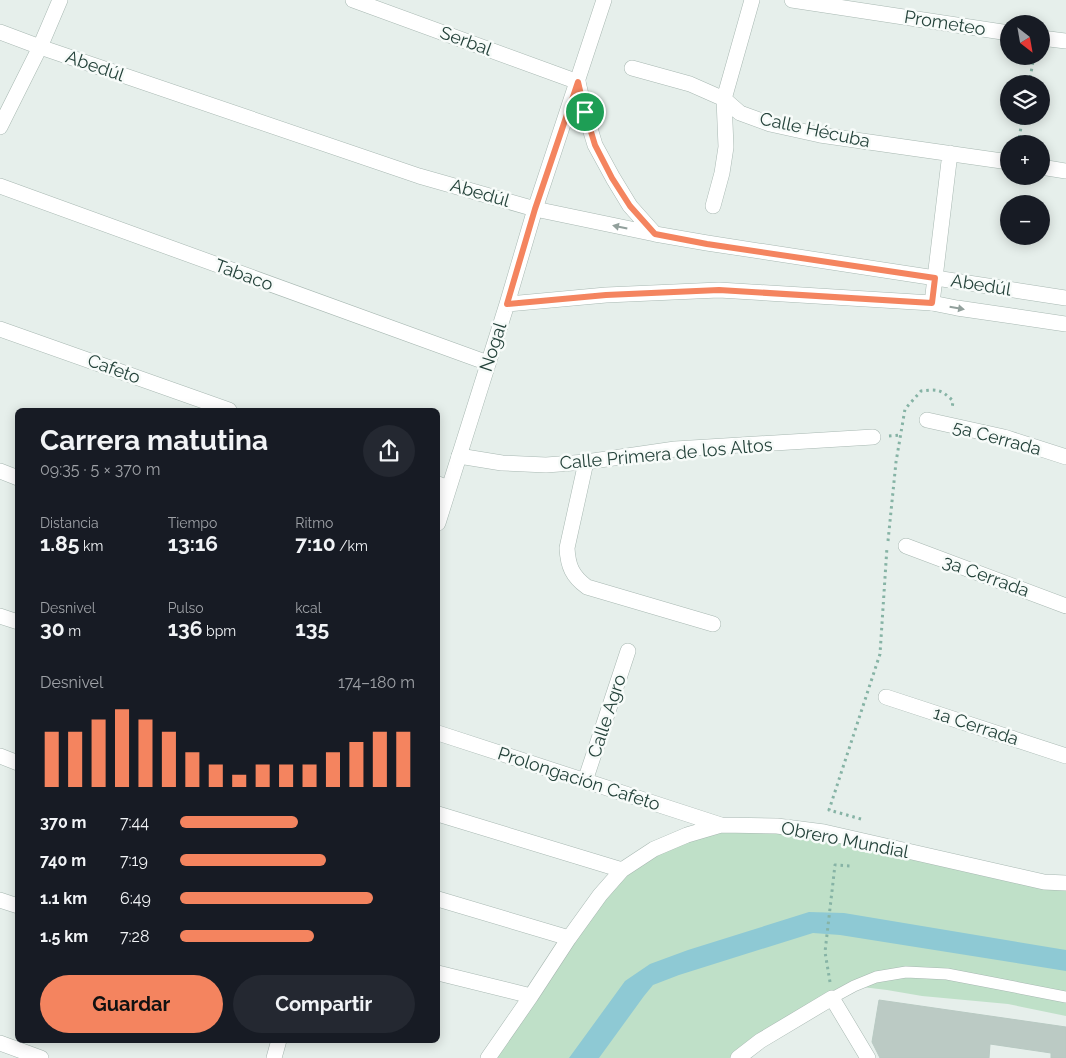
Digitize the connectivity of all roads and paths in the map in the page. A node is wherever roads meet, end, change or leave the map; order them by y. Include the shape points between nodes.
1 (60, 0) edge
2 (353, 0) edge
3 (604, 0) edge
4 (752, 0) edge
5 (792, 0) edge
6 (0, 32) edge
7 (1000, 32) edge
8 (1050, 39) edge
9 (1066, 41) edge
10 (40, 47) junction
11 (632, 68) dead end
12 (578, 82) junction
13 (724, 99) junction
14 (0, 127) edge
15 (950, 153) junction
16 (1000, 161) edge
17 (1050, 168) edge
18 (1066, 171) edge
19 (0, 186) edge
20 (713, 206) dead end
21 (535, 209) junction
22 (655, 234) junction
23 (935, 278) junction
24 (1066, 298) edge
25 (932, 303) junction
26 (507, 304) junction
27 (1066, 324) edge
28 (0, 329) edge
29 (488, 363) junction
30 (223, 408) edge
31 (926, 420) dead end
32 (950, 425) junction
33 (873, 437) dead end
34 (459, 456) junction
35 (1066, 457) edge
36 (586, 462) junction
37 (0, 472) edge
38 (15, 477) edge
39 (443, 486) edge
40 (440, 508) edge
41 (906, 546) dead end
42 (1066, 606) edge
43 (0, 616) edge
44 (15, 621) edge
45 (713, 624) dead end
46 (628, 650) dead end
47 (886, 697) dead end
48 (440, 734) edge
49 (0, 756) edge
50 (1066, 756) edge
51 (15, 762) edge
52 (585, 781) junction
53 (440, 815) edge
54 (861, 819) dead end
55 (721, 825) junction
56 (850, 866) dead end
57 (622, 870) junction
58 (1066, 883) edge
59 (0, 900) edge
60 (440, 900) edge
61 (15, 905) edge
62 (569, 938) junction
63 (440, 973) edge
64 (531, 996) junction
65 (1066, 997) edge
66 (832, 998) junction
67 (0, 1043) edge
68 (278, 1043) edge
69 (41, 1058) edge
70 (274, 1058) edge
71 (488, 1058) edge
72 (738, 1058) edge
73 (868, 1058) edge

1 - 10 street
2 - 12 street, Serbal
3 - 12 street, Nogal
4 - 13 street
5 - 7 street, Prometeo
6 - 10 street, Abedúl
8 - 9 street
10 - 14 street
10 - 21 street, Abedúl via 419,176
11 - 13 street, Calle Hécuba via 690,84
12 - 21 street, Nogal
12 - 22 street via 595,145 630,206
13 - 15 street, Calle Hécuba via 740,113 770,124 820,135
13 - 20 street via 726,148
15 - 16 street, Calle Hécuba
15 - 23 street
17 - 18 street
19 - 29 street, Tabaco
22 -> 21 street, Abedúl
21 - 26 street, Nogal
22 - 23 street, Abedúl
23 - 24 street, Abedúl
23 - 25 street
25 - 26 street, Abedúl via 719,290
25 -> 27 street, Abedúl
26 - 29 street, Nogal
28 - 30 street, Cafeto
29 - 34 street, Nogal
31 - 32 street, 5a Cerrada
32 - 35 street, 5a Cerrada via 1004,436
32 - 54 path via 953,401 934,389 921,391 906,409 896,462 880,654 829,810
33 - 36 street, Calle Primera de los Altos via 675,449
34 - 36 street, Calle Primera de los Altos via 523,464
34 - 39 street, Nogal
36 - 45 street via 568,548 572,572 579,581 587,587
37 - 38 street
39 - 40 street, Nogal
41 - 42 street, 3a Cerrada
43 - 44 street
46 - 52 street, Calle Agro
47 - 50 street, 1a Cerrada
48 - 52 street, Prolongación Cafeto
49 - 51 street
52 - 55 street, Prolongación Cafeto
53 - 57 street
55 - 57 street, Obrero Mundial via 654,849
55 - 58 street, Obrero Mundial via 777,826 824,832 1044,882
56 - 66 path via 835,865 825,952
57 - 62 street, Obrero Mundial
59 - 61 street
60 - 62 street
62 - 64 street, Obrero Mundial
63 - 64 street
64 - 71 street, Obrero Mundial
65 - 66 lane via 947,974 906,972 876,977
66 - 72 street
66 - 73 street
67 - 69 street
68 - 70 street

